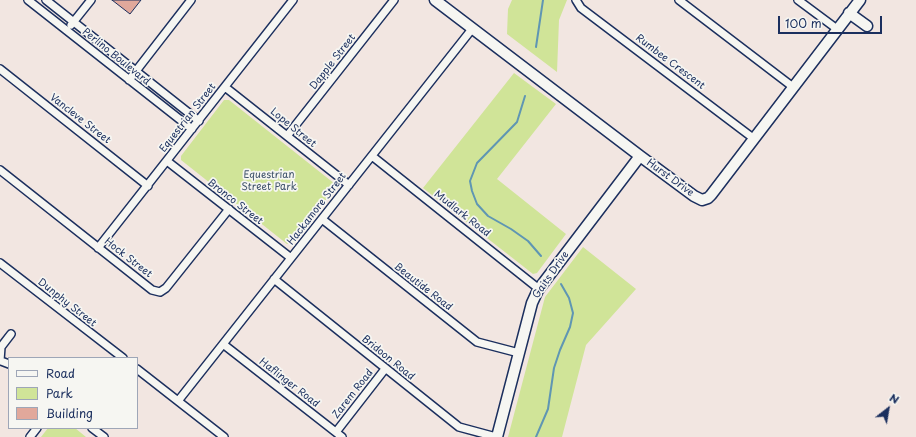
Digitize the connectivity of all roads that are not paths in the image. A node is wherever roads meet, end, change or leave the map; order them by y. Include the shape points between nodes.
1 (28, 0) edge
2 (46, 0) edge
3 (91, 0) edge
4 (191, 0) edge
5 (292, 0) edge
6 (394, 0) edge
7 (435, 0) edge
8 (576, 0) edge
9 (679, 0) edge
10 (798, 0) edge
11 (860, 0) edge
12 (849, 13) junction
13 (74, 22) junction
14 (867, 26) dead end
15 (472, 29) junction
16 (837, 29) junction
17 (67, 30) junction
18 (0, 69) edge
19 (136, 71) junction
20 (129, 80) junction
21 (225, 87) junction
22 (793, 87) junction
23 (199, 121) junction
24 (192, 129) junction
25 (287, 136) junction
26 (753, 138) junction
27 (372, 156) junction
28 (640, 156) junction
29 (167, 161) junction
30 (0, 170) edge
31 (349, 185) junction
32 (148, 186) junction
33 (229, 209) junction
34 (322, 219) junction
35 (98, 248) junction
36 (291, 258) junction
37 (0, 263) edge
38 (274, 279) junction
39 (539, 289) junction
40 (11, 334) dead end
41 (223, 344) junction
42 (519, 353) junction
43 (122, 357) edge
44 (0, 361) edge
45 (386, 369) junction
46 (138, 370) edge
47 (178, 401) junction
48 (36, 429) edge
49 (93, 429) edge
50 (336, 432) junction
51 (30, 437) edge
52 (104, 437) edge
53 (224, 437) edge
54 (342, 437) edge
55 (497, 437) edge

1 - 17 street, Perlino Boulevard
2 - 13 street, Perlino Boulevard
3 - 13 street
4 - 19 street
5 - 21 street, Equestrian Street
6 - 25 street, Dapple Street
7 - 15 street, Hurst Drive
8 - 26 street, Rumbee Crescent via 581,8
9 - 22 street
10 - 16 street
11 - 12 street, Hurst Drive
12 - 14 street
12 - 16 street, Hurst Drive
13 - 17 street
13 - 19 street, Perlino Boulevard
15 - 27 street, Hackamore Street
15 - 28 street, Hurst Drive
16 - 22 street, Hurst Drive
17 - 20 street, Perlino Boulevard
18 - 32 street, Vancleve Street
19 - 20 street
19 - 23 street, Perlino Boulevard
20 - 24 street, Perlino Boulevard
21 - 23 street, Equestrian Street
21 - 25 street, Lope Street
22 - 26 street, Hurst Drive
23 - 24 street, Equestrian Street
24 - 29 street, Equestrian Street
25 - 31 street, Lope Street
26 - 28 street, Hurst Drive via 711,195 702,200
27 - 31 street, Hackamore Street
27 - 39 street, Mudlark Road
28 - 39 street, Gaits Drive
29 - 32 street, Equestrian Street
29 - 33 street, Bronco Street
30 - 35 street, Hock Street
31 - 34 street, Hackamore Street
32 - 35 street, Equestrian Street
33 - 35 street, Hock Street via 166,288 160,292 152,290
33 - 36 street, Bronco Street
34 - 36 street, Hackamore Street
34 - 42 street, Beautide Road via 476,342
36 - 38 street, Hackamore Street
37 - 43 street, Dunphy Street
38 - 41 street, Hackamore Street
38 - 45 street, Bridoon Road
39 - 42 street, Gaits Drive via 532,303
40 - 44 street via 1,347
41 - 47 street, Hackamore Street
41 - 50 street, Haflinger Road
42 - 55 street, Gaits Drive
45 - 50 street, Zarem Road
45 - 55 street, Bridoon Road via 459,427
46 - 47 street
47 - 53 street
48 - 51 street
49 - 52 street
50 - 54 street, Haflinger Road

